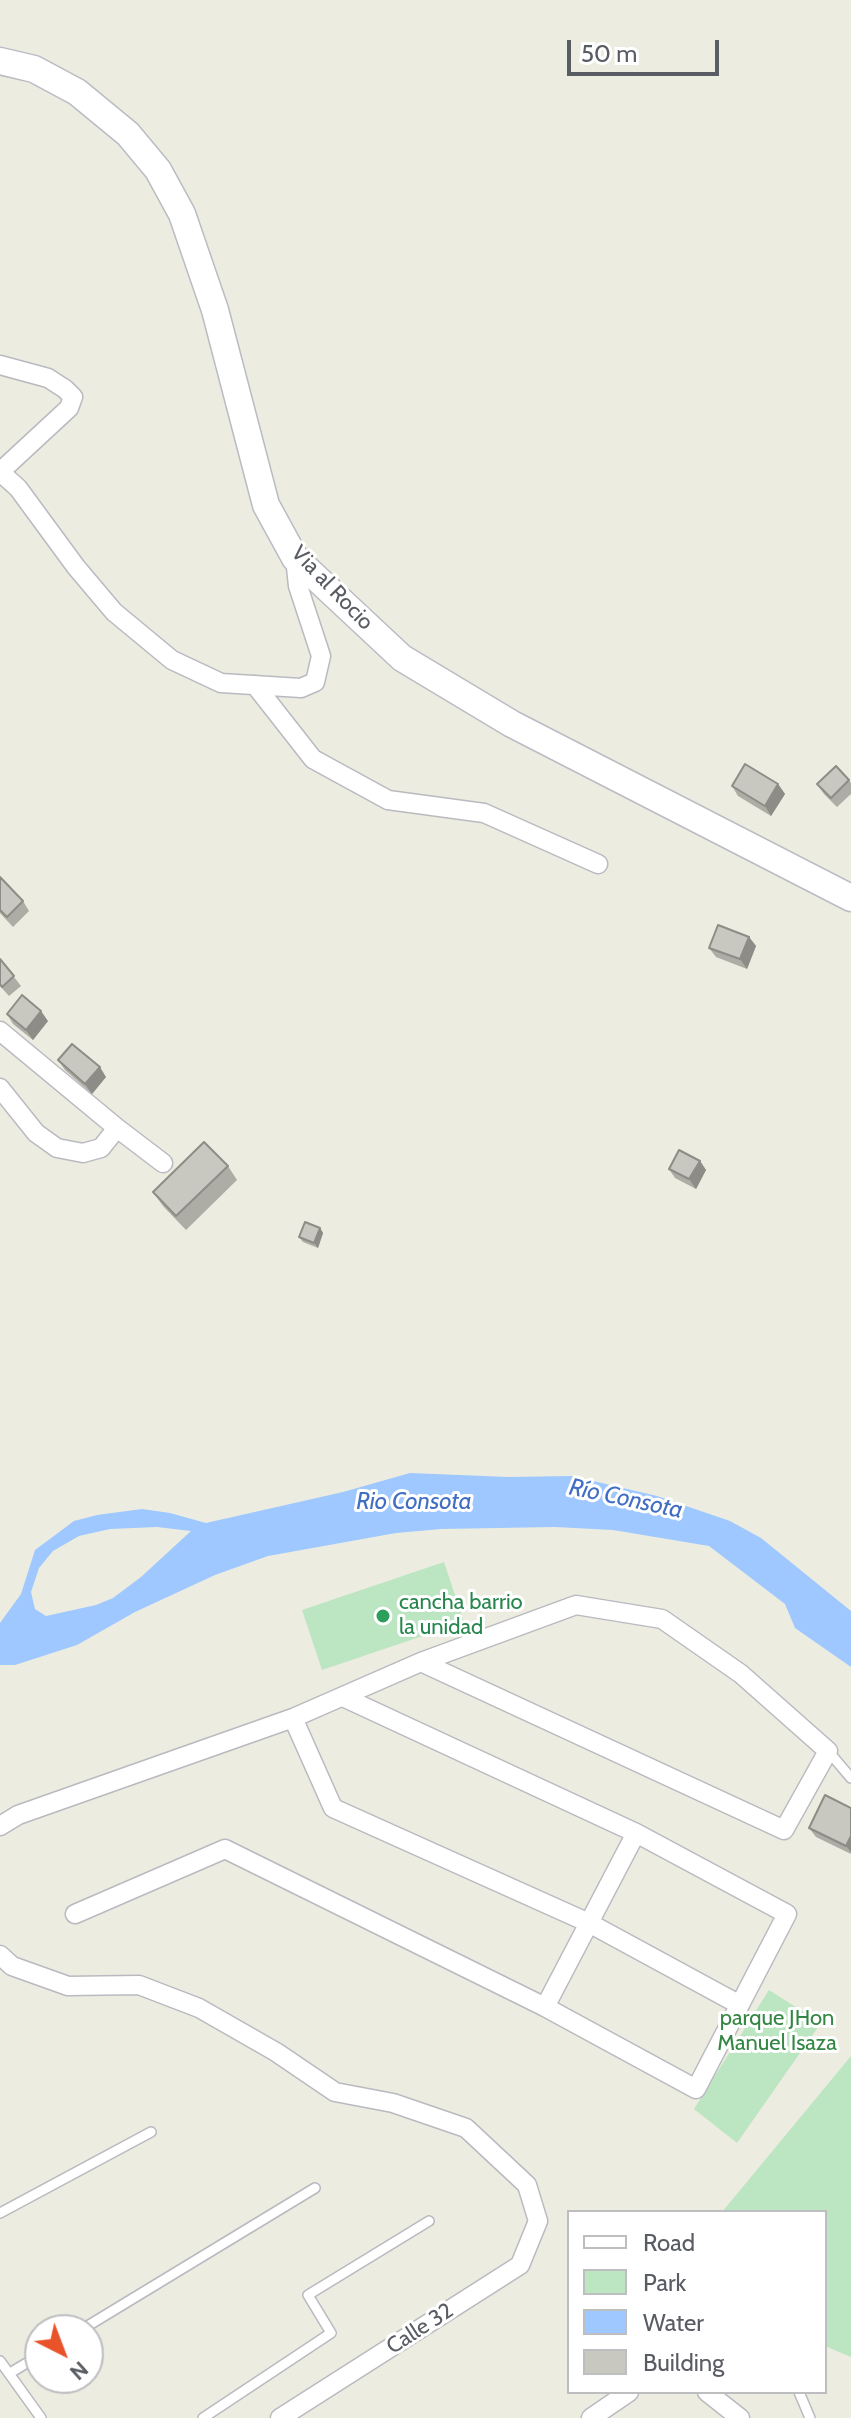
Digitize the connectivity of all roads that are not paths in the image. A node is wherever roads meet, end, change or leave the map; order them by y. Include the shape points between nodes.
1 (0, 61) edge
2 (0, 365) edge
3 (0, 472) edge
4 (295, 558) junction
5 (255, 685) junction
6 (598, 864) dead end
7 (851, 898) edge
8 (0, 1031) edge
9 (0, 1088) edge
10 (117, 1128) junction
11 (163, 1163) dead end
12 (421, 1662) junction
13 (343, 1697) junction
14 (293, 1718) junction
15 (828, 1751) junction
16 (851, 1778) edge
17 (0, 1826) edge
18 (636, 1833) junction
19 (75, 1914) dead end
20 (589, 1923) junction
21 (0, 1955) edge
22 (740, 2005) junction
23 (545, 2007) junction
24 (151, 2132) dead end
25 (315, 2188) dead end
26 (0, 2213) edge
27 (429, 2221) dead end
28 (104, 2316) edge
29 (0, 2361) edge
30 (24, 2365) edge
31 (10, 2373) junction
32 (626, 2394) edge
33 (710, 2394) edge
34 (800, 2394) edge
35 (41, 2418) edge
36 (203, 2418) edge
37 (280, 2418) edge
38 (591, 2418) edge
39 (740, 2418) edge
40 (810, 2418) edge

1 - 4 main road, Via al Rocio via 34,69 77,92 128,134 158,170 182,214 215,310 266,505
2 - 3 street via 48,378 73,397 69,408
3 - 5 street via 114,612 172,660 221,683
4 - 5 street via 298,586 321,656 315,682 301,688
4 - 7 main road, Via al Rocio via 402,658 512,724
5 - 6 street via 313,759 388,800 484,813
8 - 10 street
9 - 10 street via 36,1133 57,1148 83,1153 101,1148
10 - 11 street
12 - 13 street
12 - 15 street via 576,1605 662,1619 741,1674
12 - 15 street via 784,1830
13 - 14 street
13 - 18 street
14 - 17 street via 18,1815
14 - 20 street via 333,1808
15 - 16 lane
18 - 20 street
18 - 22 street via 787,1914
19 - 23 street via 225,1849
20 - 22 street
20 - 23 street
21 - 37 street, Calle 32 via 12,1966 68,1986 139,1985 199,2008 335,2092 393,2103 466,2128 527,2185 538,2221 520,2265
22 - 23 street via 696,2089
24 - 26 lane
25 - 28 lane
27 - 36 lane via 308,2295 331,2333
29 - 31 lane
30 - 31 lane
31 - 35 lane
32 - 38 street
33 - 39 street
34 - 40 lane

